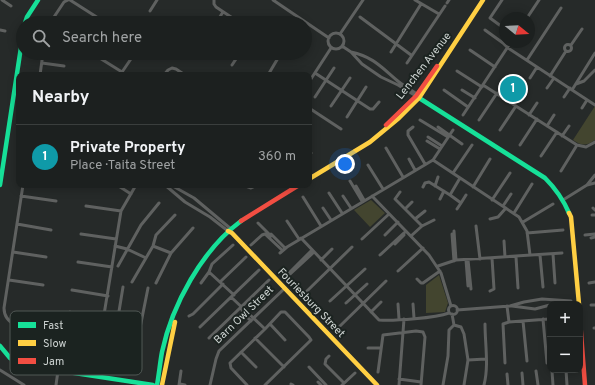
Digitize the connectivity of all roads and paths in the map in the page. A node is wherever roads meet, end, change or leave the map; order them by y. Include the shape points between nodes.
1 (2, 0) edge
2 (38, 0) edge
3 (69, 0) edge
4 (157, 0) edge
5 (214, 0) edge
6 (273, 0) edge
7 (363, 0) edge
8 (415, 0) edge
9 (483, 0) edge
10 (502, 0) edge
11 (539, 0) edge
12 (447, 3) edge
13 (421, 4) junction
14 (11, 6) dead end
15 (561, 8) dead end
16 (150, 11) dead end
17 (223, 12) junction
18 (531, 12) edge
19 (439, 14) junction
20 (28, 16) edge
21 (55, 16) edge
22 (95, 16) edge
23 (220, 16) edge
24 (229, 16) edge
25 (295, 16) edge
26 (360, 18) dead end
27 (499, 25) edge
28 (312, 28) edge
29 (582, 29) dead end
30 (0, 30) edge
31 (485, 30) dead end
32 (5, 31) dead end
33 (340, 34) junction
34 (329, 38) junction
35 (499, 40) edge
36 (396, 45) junction
37 (342, 46) junction
38 (331, 48) junction
39 (508, 48) joint
40 (470, 50) dead end
41 (351, 52) junction
42 (391, 52) dead end
43 (595, 53) edge
44 (411, 55) junction
45 (370, 59) junction
46 (19, 60) edge
47 (42, 60) edge
48 (102, 60) edge
49 (130, 60) edge
50 (235, 60) edge
51 (277, 60) edge
52 (527, 60) junction
53 (42, 63) junction
54 (407, 63) dead end
55 (232, 65) dead end
56 (64, 66) dead end
57 (380, 66) junction
58 (366, 67) junction
59 (495, 67) junction
60 (537, 67) junction
61 (334, 68) dead end
62 (595, 70) edge
63 (457, 71) dead end
64 (17, 72) edge
65 (40, 72) edge
66 (118, 72) edge
67 (122, 72) edge
68 (166, 72) edge
69 (180, 72) edge
70 (270, 72) edge
71 (315, 73) junction
72 (375, 73) junction
73 (550, 76) junction
74 (312, 78) edge
75 (350, 78) dead end
76 (530, 78) dead end
77 (554, 78) junction
78 (16, 80) edge
79 (326, 80) junction
80 (576, 84) junction
81 (482, 86) junction
82 (366, 87) dead end
83 (547, 88) dead end
84 (571, 89) junction
85 (342, 90) junction
86 (444, 90) dead end
87 (462, 90) dead end
88 (497, 93) junction
89 (518, 95) dead end
90 (418, 96) junction
91 (315, 97) dead end
92 (564, 97) dead end
93 (475, 98) junction
94 (358, 100) junction
95 (588, 100) junction
96 (379, 102) dead end
97 (537, 103) dead end
98 (514, 105) junction
99 (595, 105) edge
100 (331, 106) dead end
101 (468, 107) junction
102 (582, 108) dead end
103 (312, 110) edge
104 (463, 115) dead end
105 (529, 115) junction
106 (554, 115) dead end
107 (347, 117) dead end
108 (537, 119) junction
109 (420, 120) dead end
110 (479, 120) dead end
111 (547, 126) junction
112 (569, 126) dead end
113 (413, 127) dead end
114 (438, 127) dead end
115 (341, 129) dead end
116 (452, 130) dead end
117 (500, 130) dead end
118 (557, 132) junction
119 (449, 136) junction
120 (562, 136) junction
121 (427, 139) dead end
122 (411, 143) dead end
123 (594, 143) edge
124 (462, 144) dead end
125 (472, 145) dead end
126 (520, 145) dead end
127 (577, 145) junction
128 (441, 148) junction
129 (595, 148) edge
130 (388, 149) dead end
131 (541, 156) dead end
132 (409, 159) dead end
133 (490, 159) dead end
134 (433, 160) junction
135 (424, 164) junction
136 (368, 165) dead end
137 (415, 170) junction
138 (561, 170) dead end
139 (453, 173) junction
140 (510, 173) dead end
141 (595, 175) edge
142 (404, 176) junction
143 (312, 177) edge
144 (438, 177) dead end
145 (460, 178) junction
146 (350, 181) dead end
147 (595, 183) edge
148 (532, 184) dead end
149 (0, 185) edge
150 (588, 185) junction
151 (356, 186) dead end
152 (435, 186) junction
153 (423, 187) dead end
154 (473, 187) junction
155 (22, 188) edge
156 (121, 188) edge
157 (134, 188) edge
158 (169, 188) edge
159 (176, 188) edge
160 (294, 188) edge
161 (383, 189) junction
162 (400, 192) dead end
163 (444, 192) junction
164 (130, 194) junction
165 (329, 194) dead end
166 (511, 194) dead end
167 (450, 195) junction
168 (466, 195) dead end
169 (21, 196) junction
170 (343, 196) dead end
171 (372, 196) junction
172 (303, 197) dead end
173 (194, 198) junction
174 (440, 199) dead end
175 (363, 200) junction
176 (492, 200) junction
177 (563, 200) junction
178 (56, 202) dead end
179 (412, 202) dead end
180 (159, 203) dead end
181 (461, 203) junction
182 (189, 204) junction
183 (553, 204) dead end
184 (86, 206) dead end
185 (504, 207) junction
186 (323, 208) dead end
187 (351, 208) junction
188 (405, 209) junction
189 (457, 209) dead end
190 (121, 211) junction
191 (425, 211) dead end
192 (342, 213) junction
193 (514, 213) junction
194 (389, 214) junction
195 (175, 215) dead end
196 (415, 219) junction
197 (490, 219) dead end
198 (331, 220) junction
199 (434, 220) dead end
200 (287, 221) dead end
201 (398, 222) junction
202 (523, 222) junction
203 (258, 223) dead end
204 (17, 224) junction
205 (320, 226) junction
206 (422, 226) junction
207 (476, 226) dead end
208 (193, 228) dead end
209 (266, 228) dead end
210 (52, 230) dead end
211 (563, 230) dead end
212 (230, 231) junction
213 (406, 231) junction
214 (453, 232) dead end
215 (527, 233) junction
216 (81, 234) dead end
217 (385, 235) dead end
218 (585, 235) dead end
219 (411, 236) junction
220 (594, 236) edge
221 (116, 239) junction
222 (300, 239) junction
223 (362, 239) dead end
224 (504, 241) dead end
225 (395, 244) dead end
226 (233, 245) dead end
227 (251, 245) dead end
228 (115, 246) junction
229 (153, 246) junction
230 (352, 247) dead end
231 (423, 248) junction
232 (127, 249) junction
233 (332, 249) dead end
234 (283, 250) junction
235 (13, 252) junction
236 (314, 252) junction
237 (171, 253) junction
238 (562, 253) dead end
239 (553, 254) junction
240 (380, 255) dead end
241 (540, 255) junction
242 (516, 256) junction
243 (530, 256) junction
244 (46, 257) dead end
245 (246, 257) dead end
246 (505, 257) junction
247 (146, 258) junction
248 (492, 258) junction
249 (480, 259) junction
250 (321, 260) junction
251 (467, 260) junction
252 (455, 261) junction
253 (78, 262) dead end
254 (305, 263) dead end
255 (118, 266) dead end
256 (438, 266) junction
257 (112, 267) junction
258 (330, 269) junction
259 (365, 269) dead end
260 (259, 270) dead end
261 (440, 270) junction
262 (398, 271) dead end
263 (210, 272) junction
264 (288, 275) dead end
265 (417, 279) dead end
266 (9, 280) junction
267 (269, 280) dead end
268 (386, 281) dead end
269 (132, 282) dead end
270 (201, 282) dead end
271 (595, 282) edge
272 (156, 283) dead end
273 (221, 283) junction
274 (555, 283) dead end
275 (589, 283) dead end
276 (367, 284) dead end
277 (43, 285) dead end
278 (346, 286) junction
279 (123, 287) dead end
280 (543, 287) dead end
281 (148, 288) dead end
282 (285, 288) junction
283 (469, 288) dead end
284 (518, 288) dead end
285 (72, 290) dead end
286 (490, 291) dead end
287 (306, 292) dead end
288 (355, 295) junction
289 (108, 296) junction
290 (233, 296) junction
291 (542, 299) junction
292 (330, 301) dead end
293 (571, 301) edge
294 (578, 301) edge
295 (381, 302) dead end
296 (346, 303) dead end
297 (363, 304) junction
298 (398, 304) dead end
299 (413, 304) dead end
300 (179, 306) junction
301 (451, 306) junction
302 (509, 306) junction
303 (547, 306) edge
304 (241, 307) junction
305 (542, 307) junction
306 (457, 310) junction
307 (105, 311) edge
308 (119, 311) edge
309 (371, 312) junction
310 (451, 314) junction
311 (189, 316) dead end
312 (414, 318) junction
313 (142, 319) edge
314 (252, 319) junction
315 (399, 319) junction
316 (404, 319) junction
317 (543, 319) junction
318 (547, 319) edge
319 (10, 321) edge
320 (523, 321) junction
321 (509, 322) junction
322 (270, 324) junction
323 (484, 324) dead end
324 (454, 325) junction
325 (340, 326) dead end
326 (200, 327) dead end
327 (265, 329) junction
328 (403, 333) junction
329 (581, 337) edge
330 (209, 338) dead end
331 (255, 338) junction
332 (285, 340) dead end
333 (545, 342) joint
334 (0, 346) edge
335 (368, 348) dead end
336 (381, 348) junction
337 (241, 352) junction
338 (329, 356) dead end
339 (10, 358) edge
340 (486, 359) junction
341 (468, 360) junction
342 (527, 361) dead end
343 (505, 363) dead end
344 (547, 363) dead end
345 (256, 367) dead end
346 (284, 367) junction
347 (309, 367) dead end
348 (0, 370) edge
349 (181, 371) dead end
350 (536, 371) dead end
351 (378, 372) dead end
352 (522, 372) dead end
353 (355, 373) dead end
354 (552, 373) edge
355 (566, 373) edge
356 (507, 374) dead end
357 (57, 375) edge
358 (85, 375) edge
359 (399, 379) junction
360 (179, 384) edge
361 (343, 384) edge
362 (421, 384) edge
363 (24, 385) edge
364 (56, 385) edge
365 (153, 385) edge
366 (157, 385) edge
367 (162, 385) edge
368 (186, 385) edge
369 (210, 385) edge
370 (247, 385) edge
371 (265, 385) edge
372 (326, 385) edge
373 (378, 385) edge
374 (399, 385) edge
375 (443, 385) edge
376 (464, 385) edge
377 (484, 385) edge
378 (508, 385) edge
379 (523, 385) edge
380 (538, 385) edge
381 (553, 385) edge
382 (567, 385) edge
383 (585, 385) edge

1 - 14 street
2 - 20 street
3 - 21 street via 64,2
3 - 22 street
4 - 16 street
5 - 17 street via 214,5
6 - 25 street
7 - 33 street
8 - 13 street
9 - 90 street, Lenchen Avenue
10 - 27 street via 490,18
11 - 18 street
12 - 19 street
13 - 19 street
13 - 36 street
15 - 52 street
17 - 23 street
17 - 24 street
19 - 44 street
26 - 36 street
28 - 34 street
29 - 73 street via 571,45 565,46 566,51
30 - 32 street
31 - 35 street
33 - 34 street via 332,34
33 - 37 street via 344,41
34 - 38 street
36 - 42 street
36 - 44 street
37 - 38 street
37 - 41 street
38 - 71 street
39 - 52 street
39 - 59 street
40 - 59 street
41 - 45 street via 363,54
41 - 58 street
43 - 80 street
44 - 54 street
45 - 57 street
45 - 58 street
46 - 64 street
47 - 53 street
48 - 66 street
49 - 67 street
50 - 55 street
51 - 70 street
52 - 60 street
53 - 56 street
53 - 65 street
57 - 72 street
57 - 90 street
58 - 72 street
59 - 81 street
60 - 73 street
60 - 76 street
61 - 79 street
62 - 80 street via 584,81
63 - 81 street
68 - 69 street via 173,68
71 - 74 street
71 - 79 street
72 - 90 street
73 - 77 street
75 - 85 street
77 - 83 street
77 - 84 street
78 - 149 street
79 - 85 street
79 - 91 street
80 - 84 street
81 - 88 street
81 - 93 street
82 - 94 street
84 - 92 street
84 - 95 street
85 - 94 street
85 - 100 street
86 - 101 street
87 - 93 street
88 - 98 street
88 - 110 street
89 - 98 street
90 - 143 street, Lenchen Avenue via 387,129
90 - 177 street via 549,181
93 - 101 street
94 - 96 street via 372,109
94 - 107 street
95 - 99 street
95 - 102 street
97 - 105 street
98 - 105 street
98 - 117 street
101 - 104 street
103 - 115 street
105 - 108 street
106 - 111 street
108 - 111 street
108 - 126 street
109 - 119 street
111 - 118 street
112 - 120 street
113 - 135 street via 408,134
114 - 119 street
116 - 119 street
118 - 120 street
118 - 131 street
119 - 124 street
119 - 128 street
120 - 127 street
121 - 128 street
122 - 135 street
123 - 127 street via 586,147
123 - 129 street
125 - 139 street
127 - 138 street
128 - 134 street
130 - 142 street
132 - 137 street
133 - 154 street
134 - 135 street
134 - 139 street
135 - 137 street
136 - 161 street
137 - 142 street
139 - 145 street
140 - 176 street
141 - 150 street
142 - 161 street
144 - 152 street
145 - 154 street
145 - 167 street
146 - 175 street
147 - 150 street
148 - 193 street
150 - 177 street
151 - 175 street
152 - 153 street via 427,182
152 - 163 street
154 - 176 street
155 - 169 street
156 - 164 street
157 - 164 street
158 - 182 street
159 - 173 street
160 - 212 street
161 - 171 street
162 - 188 street via 395,199
163 - 167 street
163 - 174 street
164 - 190 street
165 - 192 street
166 - 185 street
167 - 181 street
168 - 181 street
169 - 178 street
169 - 204 street
170 - 187 street
171 - 175 street
171 - 194 street
172 - 205 street
173 - 182 street
173 - 212 street
175 - 187 street
176 - 185 street
177 - 294 street via 572,223
179 - 188 street
180 - 232 street via 145,218
181 - 189 street
182 - 212 street
183 - 202 street
184 - 190 street
185 - 193 street
185 - 197 street via 498,217
186 - 198 street
187 - 192 street
188 - 196 street
190 - 221 street
191 - 196 street
192 - 198 street
193 - 202 street
194 - 201 street
194 - 223 street
195 - 229 street via 156,236
196 - 206 street
198 - 205 street
199 - 206 street
200 - 222 street
201 - 213 street
201 - 217 street
202 - 215 street
203 - 234 street
204 - 210 street
204 - 235 street
205 - 222 street
206 - 219 street
207 - 249 street
208 - 237 street
209 - 234 street
211 - 215 street
212 - 282 street, Fouriesburg Street
212 - 300 street via 198,268
213 - 219 street
213 - 225 street
213 - 240 street
214 - 252 street
215 - 243 street
216 - 221 street
218 - 220 street
219 - 231 street
221 - 228 street
222 - 234 street
222 - 236 street
224 - 246 street
226 - 263 street via 210,266
227 - 234 street via 265,234
228 - 232 street
228 - 257 street
229 - 237 street
229 - 247 street
230 - 258 street
231 - 256 street
231 - 262 street
232 - 247 street
232 - 255 street
233 - 250 street
235 - 244 street
235 - 266 street
236 - 250 street
236 - 254 street
236 - 264 street
237 - 272 street
238 - 239 street
239 - 241 street
239 - 274 street
241 - 243 street
241 - 280 street
242 - 243 street
242 - 246 street
242 - 284 street
245 - 273 street
246 - 248 street
247 - 269 street
248 - 249 street
248 - 286 street via 494,289
249 - 251 street
250 - 258 street
251 - 252 street
251 - 283 street
252 - 256 street
253 - 257 street
256 - 261 street
257 - 289 street
258 - 278 street
258 - 287 street
259 - 278 street
260 - 290 street
261 - 265 street via 423,283
261 - 301 street
263 - 270 street
263 - 273 street
266 - 277 street
266 - 319 street via 4,308
267 - 304 street
268 - 297 street
271 - 275 street
273 - 290 street
273 - 311 street
276 - 288 street
278 - 288 street
278 - 292 street
279 - 308 street
281 - 313 street
282 - 314 street, Barn Owl Street
282 - 373 street, Fouriesburg Street
285 - 289 street
288 - 296 street
288 - 297 street
289 - 307 street
290 - 304 street
290 - 326 street
291 - 293 street
291 - 302 street
291 - 305 street
295 - 309 street
297 - 309 street
297 - 325 street
298 - 315 street
299 - 312 street
300 - 366 street via 162,351
300 - 367 street
301 - 306 street
301 - 310 street
302 - 305 street via 526,309
302 - 306 street
302 - 321 street
303 - 305 street
304 - 314 street
304 - 330 street
306 - 310 street
309 - 315 street via 379,320
310 - 312 street
310 - 324 street
312 - 316 street
314 - 327 street
314 - 369 street, Barn Owl Street via 218,352
315 - 316 street
316 - 328 street
317 - 318 street
317 - 320 street
317 - 333 street
320 - 321 street
320 - 342 street
321 - 343 street via 502,325
322 - 327 street
322 - 332 street
322 - 346 street via 281,312 285,312 310,339
323 - 340 street
324 - 341 street via 464,331
324 - 375 street via 448,333 448,356
327 - 331 street
328 - 336 street via 384,335 381,339
328 - 359 street
328 - 362 street via 416,331 424,334
329 - 383 street
331 - 337 street
331 - 346 street
333 - 344 street
334 - 339 street
335 - 336 street
336 - 351 street
337 - 345 street
337 - 370 street via 230,365
338 - 361 street via 325,360 326,364
340 - 341 street
340 - 377 street
341 - 376 street
346 - 371 street
347 - 372 street
348 - 363 street
349 - 360 street
350 - 380 street
352 - 379 street
353 - 361 street
354 - 381 street
355 - 382 street
356 - 378 street
357 - 364 street
358 - 365 street
359 - 362 street
359 - 374 street
360 - 368 street

